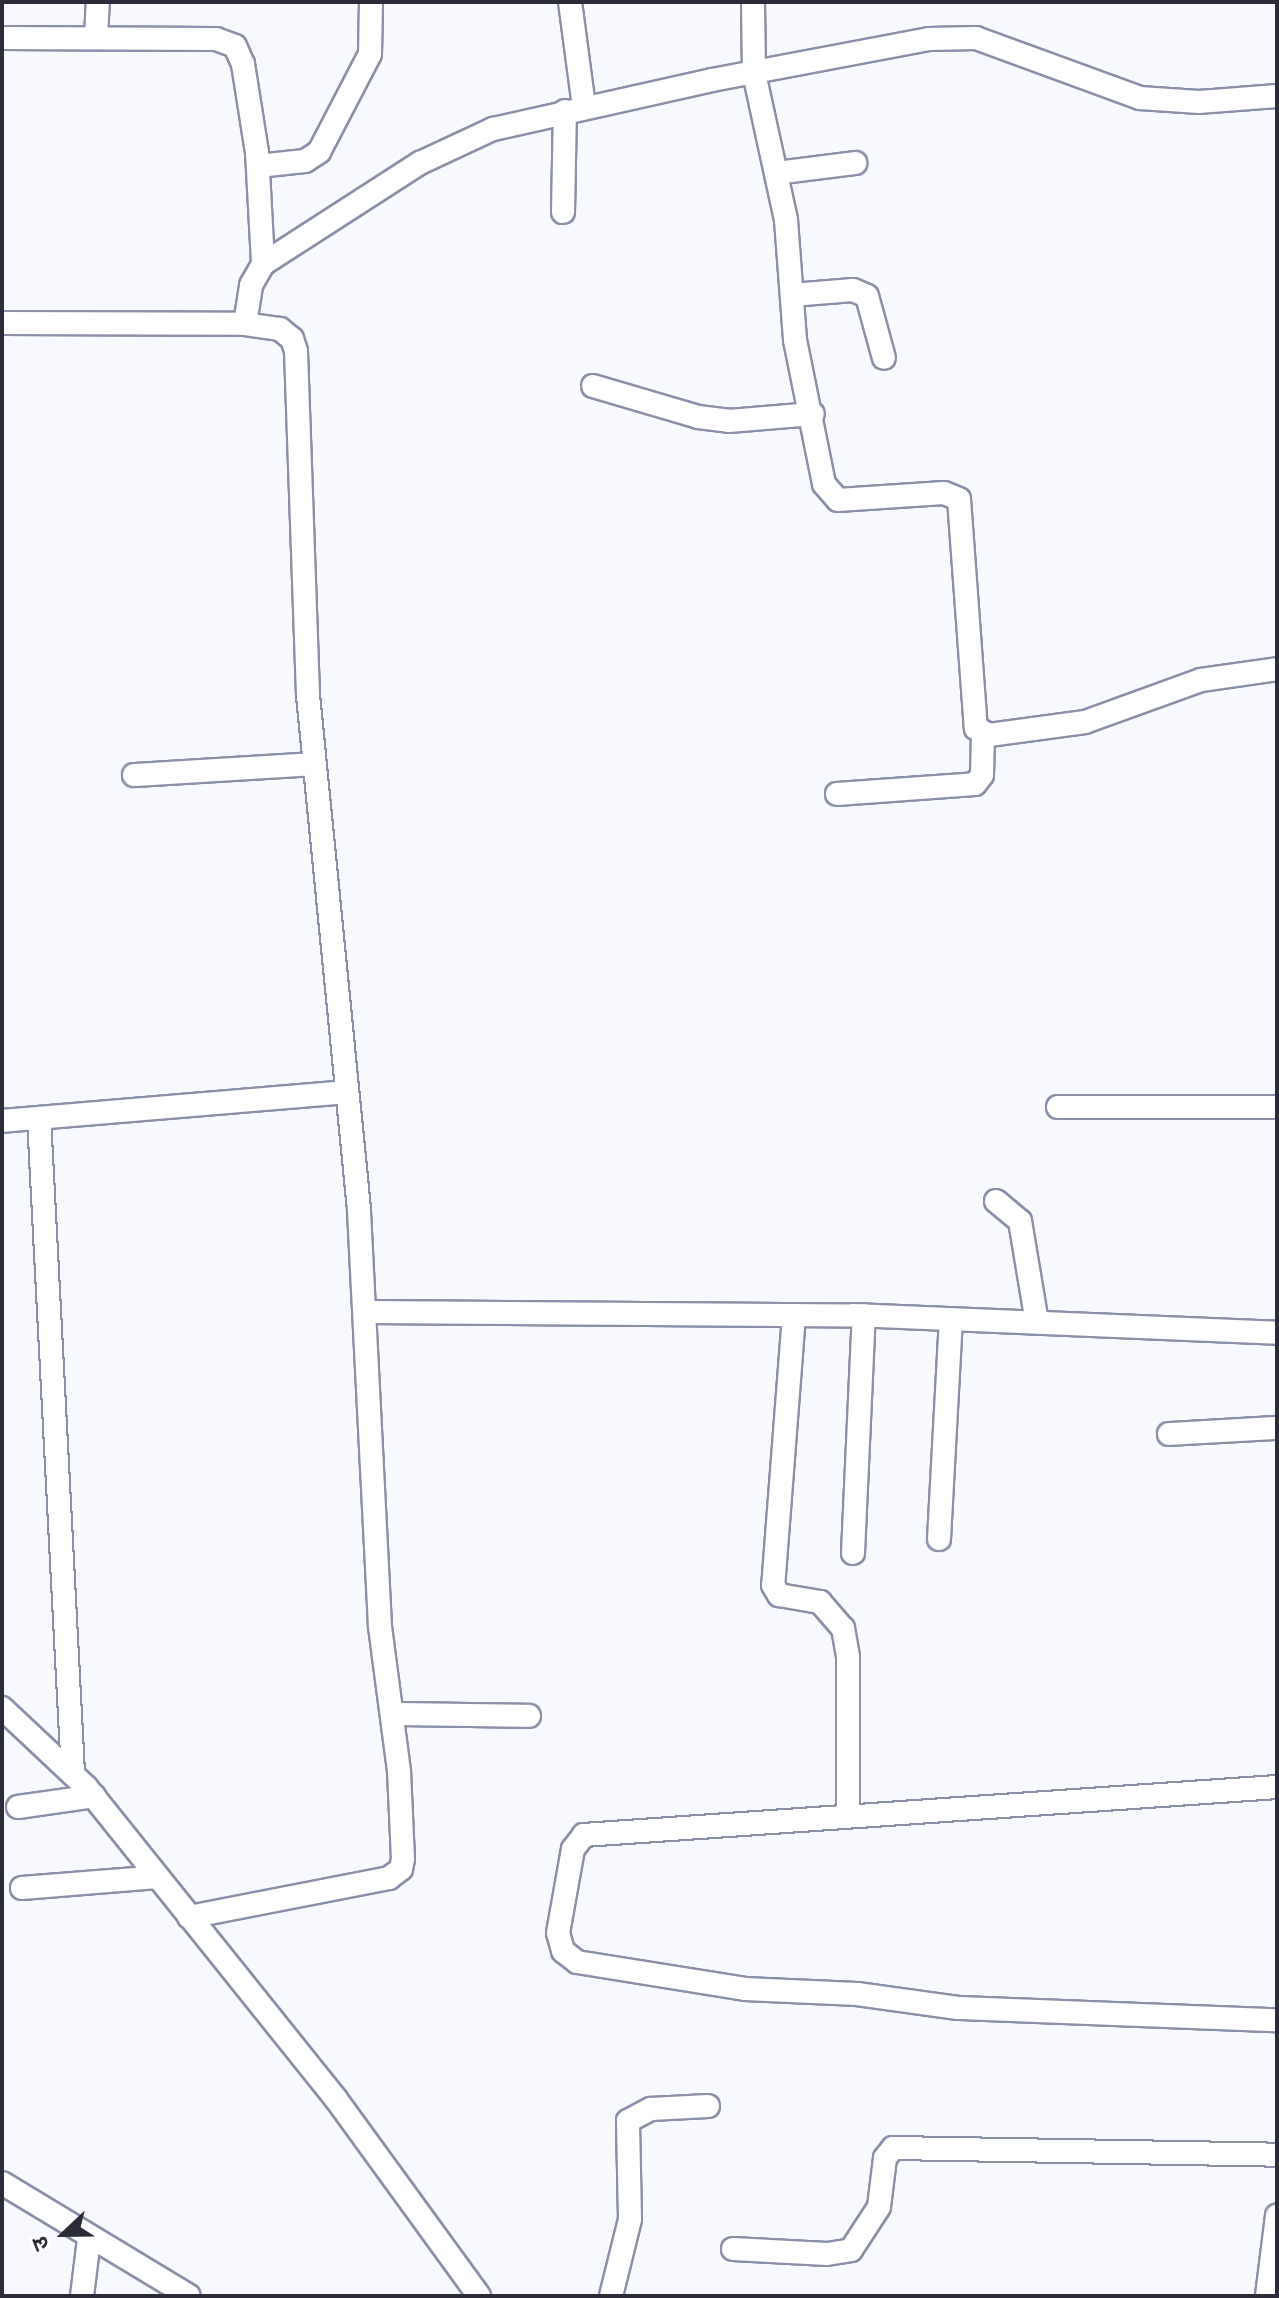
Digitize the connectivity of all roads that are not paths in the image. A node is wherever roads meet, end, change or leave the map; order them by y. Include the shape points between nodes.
1 (98, 2) edge
2 (371, 2) edge
3 (570, 2) edge
4 (753, 2) edge
5 (96, 37) junction
6 (2, 38) edge
7 (754, 73) junction
8 (1277, 96) edge
9 (575, 109) junction
10 (855, 163) dead end
11 (258, 166) junction
12 (776, 173) junction
13 (563, 212) dead end
14 (263, 264) junction
15 (792, 295) junction
16 (2, 323) edge
17 (245, 324) junction
18 (884, 358) dead end
19 (593, 386) dead end
20 (813, 414) junction
21 (1277, 669) edge
22 (983, 735) junction
23 (313, 764) junction
24 (134, 775) dead end
25 (837, 794) dead end
26 (346, 1092) junction
27 (1058, 1107) dead end
28 (1277, 1107) edge
29 (39, 1118) junction
30 (2, 1121) edge
31 (996, 1201) dead end
32 (367, 1312) junction
33 (794, 1315) junction
34 (864, 1315) junction
35 (951, 1319) junction
36 (1037, 1323) junction
37 (1277, 1333) edge
38 (1277, 1428) edge
39 (1169, 1434) dead end
40 (939, 1539) dead end
41 (853, 1553) dead end
42 (2, 1708) edge
43 (392, 1714) junction
44 (529, 1716) dead end
45 (73, 1773) junction
46 (1277, 1787) edge
47 (94, 1796) junction
48 (18, 1807) dead end
49 (848, 1816) junction
50 (158, 1877) junction
51 (22, 1888) dead end
52 (189, 1917) junction
53 (1277, 2020) edge
54 (708, 2106) dead end
55 (1277, 2155) edge
56 (2, 2183) edge
57 (1277, 2216) edge
58 (89, 2239) junction
59 (733, 2249) dead end
60 (82, 2296) edge
61 (189, 2296) edge
62 (479, 2296) edge
63 (611, 2296) edge
64 (1267, 2296) edge

1 - 5 street
2 - 11 street via 370,54 319,152 305,161
3 - 9 street
4 - 7 street
5 - 6 street
5 - 11 street via 216,39 235,46 243,64
7 - 8 street via 929,39 963,38 1140,98 1199,102
7 - 9 street
7 - 12 street
9 - 13 street
9 - 14 street via 493,129 420,163
10 - 12 street
11 - 14 street
12 - 15 street
14 - 17 street via 251,285
15 - 18 street via 853,290 867,296
15 - 20 street via 795,340
16 - 17 street
17 - 23 street via 280,329 296,351
19 - 20 street via 729,421
20 - 22 street via 831,498 944,493 962,504 972,715
21 - 22 street via 1201,680 1085,722
22 - 25 street via 982,775 975,784
23 - 24 street
23 - 26 street
26 - 29 street
26 - 32 street
27 - 28 street
29 - 30 street
29 - 45 street
31 - 36 street via 1020,1221
32 - 33 street
32 - 43 street via 380,1626
33 - 34 street
33 - 49 street via 773,1585 779,1595 820,1602 843,1628 848,1657
34 - 35 street
34 - 41 street
35 - 36 street
35 - 40 street
36 - 37 street
38 - 39 street
42 - 45 street
43 - 44 street
43 - 52 street via 403,1847 395,1875
45 - 47 street
46 - 49 street
47 - 48 street
47 - 50 street
49 - 53 street via 578,1838 558,1933 563,1951 577,1962 745,1989 857,1994 958,2008
50 - 51 street
50 - 52 street
52 - 62 street via 424,2215
54 - 63 street via 651,2109 628,2121 630,2219
55 - 59 street via 893,2148 885,2158 879,2207 851,2250 827,2254
56 - 58 street
57 - 64 street
58 - 60 street
58 - 61 street

